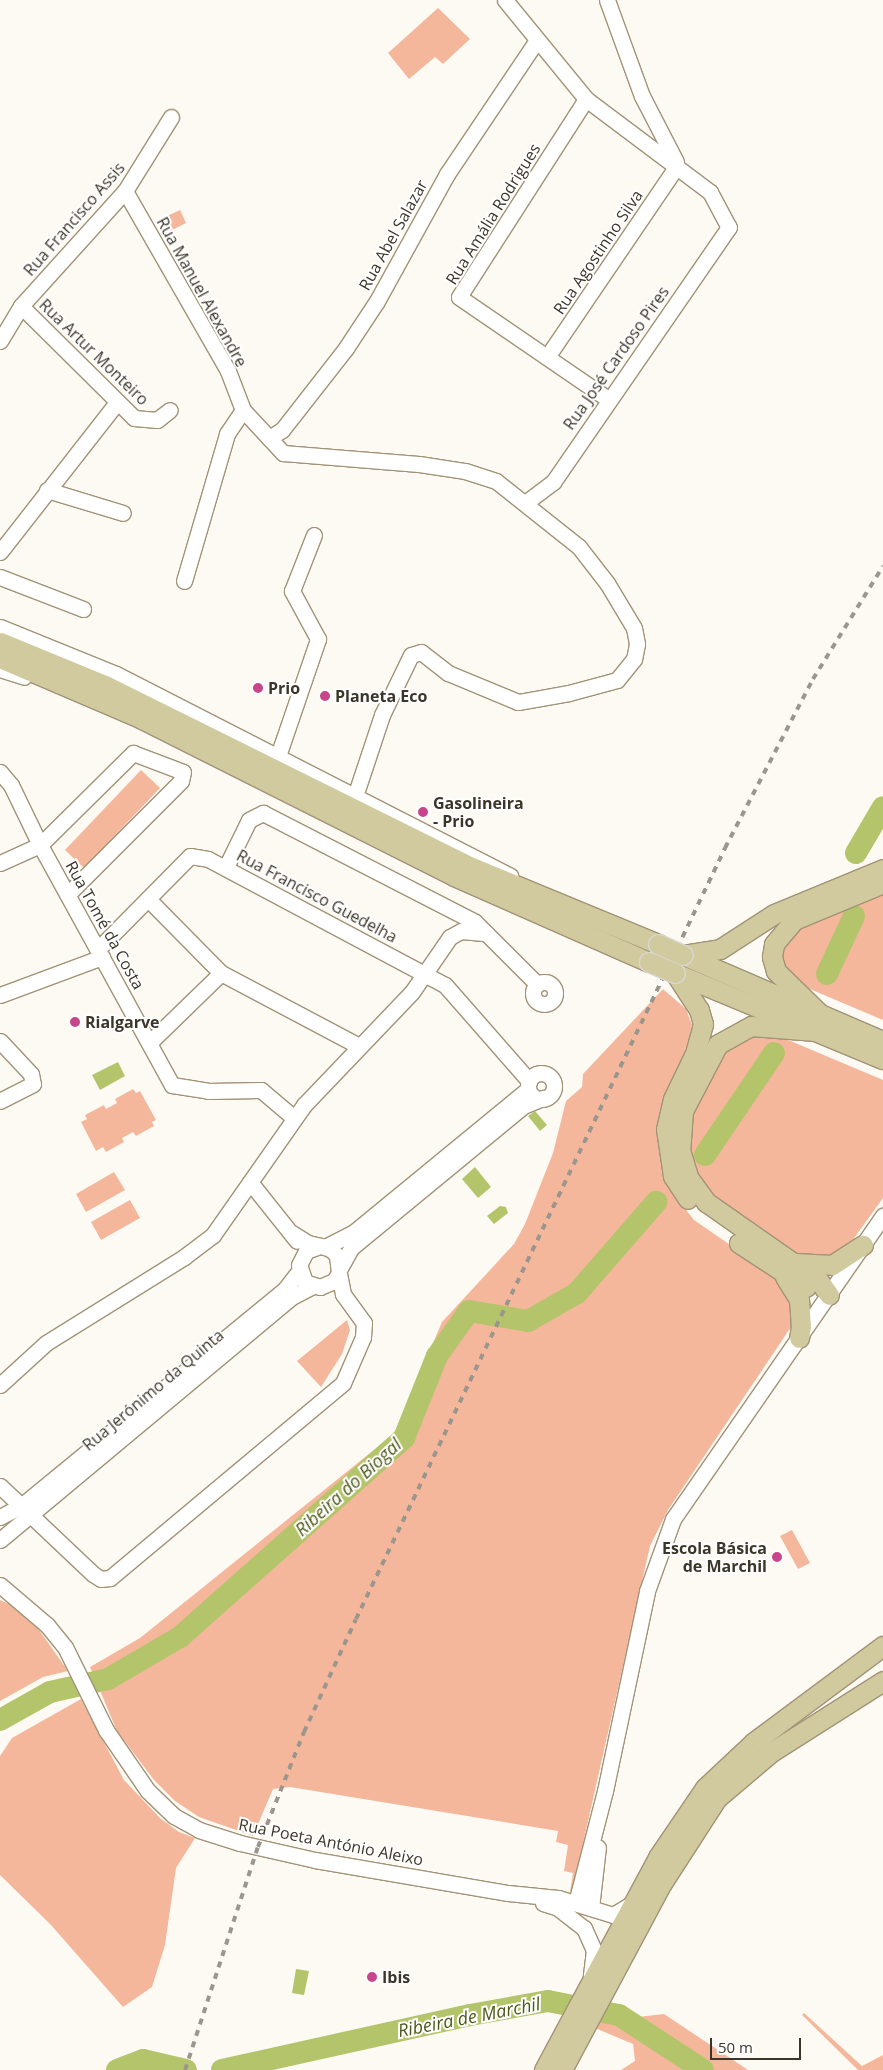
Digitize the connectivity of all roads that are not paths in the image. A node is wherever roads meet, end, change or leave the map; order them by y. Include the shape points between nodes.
1 (505, 0) edge
2 (606, 0) edge
3 (536, 40) junction
4 (586, 99) junction
5 (171, 117) dead end
6 (677, 166) junction
7 (125, 191) junction
8 (21, 306) junction
9 (0, 341) edge
10 (547, 357) junction
11 (608, 398) junction
12 (117, 402) junction
13 (170, 410) dead end
14 (243, 410) junction
15 (269, 438) junction
16 (46, 490) junction
17 (526, 502) junction
18 (124, 513) dead end
19 (314, 534) dead end
20 (0, 552) edge
21 (0, 577) edge
22 (184, 581) dead end
23 (83, 609) dead end
24 (0, 627) edge
25 (0, 642) edge
26 (0, 658) edge
27 (0, 669) edge
28 (278, 756) junction
29 (232, 765) junction
30 (0, 772) edge
31 (355, 796) junction
32 (40, 845) junction
33 (0, 863) edge
34 (226, 867) junction
35 (883, 869) edge
36 (883, 884) edge
37 (68, 894) junction
38 (148, 900) junction
39 (555, 903) junction
40 (443, 907) junction
41 (486, 933) junction
42 (450, 937) junction
43 (100, 953) junction
44 (683, 955) junction
45 (221, 973) junction
46 (675, 973) junction
47 (426, 974) junction
48 (537, 984) dead end
49 (0, 995) edge
50 (818, 1023) junction
51 (883, 1040) edge
52 (0, 1041) edge
53 (149, 1043) junction
54 (359, 1046) junction
55 (883, 1059) edge
56 (532, 1081) junction
57 (543, 1098) junction
58 (0, 1101) edge
59 (294, 1118) junction
60 (250, 1182) junction
61 (883, 1216) edge
62 (292, 1233) junction
63 (863, 1245) junction
64 (323, 1246) junction
65 (300, 1264) junction
66 (784, 1265) junction
67 (339, 1271) junction
68 (316, 1287) junction
69 (829, 1295) junction
70 (349, 1304) junction
71 (799, 1338) junction
72 (0, 1384) edge
73 (0, 1486) edge
74 (31, 1515) junction
75 (2, 1516) edge
76 (0, 1540) edge
77 (0, 1585) edge
78 (883, 1646) edge
79 (883, 1681) edge
80 (605, 1791) junction
81 (508, 1893) junction
82 (576, 1902) junction
83 (634, 1902) junction
84 (591, 1908) junction
85 (595, 1991) junction
86 (575, 2027) junction
87 (544, 2070) edge
88 (562, 2070) edge

1 - 3 street
2 - 6 street via 642,96
3 - 4 street
3 - 15 street, Rua Abel Salazar via 447,174 377,300 346,348 282,430
4 - 6 street
4 - 10 street, Rua Amália Rodrigues via 459,297
5 - 7 street, Rua Francisco Assis
6 - 10 street, Rua Agostinho Silva
6 - 11 street, Rua José Cardoso Pires via 710,192 729,227
7 - 8 street, Rua Francisco Assis
7 - 14 street, Rua Manuel Alexandre via 228,372
8 - 9 street, Rua Francisco Assis
8 - 12 street, Rua Artur Monteiro
10 - 11 street, Rua Amália Rodrigues
11 - 17 street, Rua José Cardoso Pires via 553,482
12 - 13 street, Rua Artur Monteiro via 134,418 146,421 157,420
12 - 16 street
14 - 15 street
14 - 22 street via 227,434
15 - 17 street via 283,453 466,471 496,481
16 - 18 street
16 - 20 street
17 - 31 street via 579,547 607,583 634,628 637,644 634,659 617,680 518,702 448,673 420,652 411,655 382,715
19 - 28 street via 292,592 318,639
21 - 23 street
24 - 28 street via 116,674
25 - 39 main road via 105,684 474,868
26 - 29 main road via 142,718
27 - 29 street
28 - 31 street
29 - 46 main road, bridge via 454,876
30 - 32 street, Rua Tomé da Costa via 12,785
31 - 39 street via 481,858
32 - 33 street
32 - 37 street, Rua Tomé da Costa
32 - 37 street via 133,753 182,772 181,781
34 - 38 street, Rua Francisco Guedelha via 208,858 190,856
34 - 40 street via 249,820 264,812
34 - 47 street, Rua Francisco Guedelha
35 - 44 main road via 774,914 720,949
36 - 50 main road via 794,920 774,944 772,957 776,972
37 - 43 street, Rua Tomé da Costa
38 - 43 street, Rua Francisco Guedelha
38 - 45 street
39 - 44 main road, bridge
40 - 41 street via 475,922
40 - 42 street via 450,920
41 - 42 street via 461,931
41 - 48 street
42 - 47 street
43 - 49 street
43 - 53 street, Rua Tomé da Costa
44 - 50 main road
45 - 53 street
45 - 54 street
46 - 50 main road
46 - 66 main road via 699,1010 703,1024 696,1051 668,1114 666,1145 673,1176 686,1198 705,1217
47 - 54 street
47 - 56 street, Rua Francisco Guedelha via 445,985
50 - 51 main road
50 - 55 main road
50 - 66 main road via 751,1026 718,1044 684,1111 679,1134 682,1162 695,1190
52 - 58 street via 31,1074 33,1084
53 - 59 street, Rua Tomé da Costa via 172,1085 208,1091 261,1090
54 - 59 street
56 - 57 street via 536,1098
56 - 57 street via 550,1077 554,1084 552,1092
56 - 64 street, Rua Jerónimo da Quinta via 354,1232
57 - 67 street, Rua Jerónimo da Quinta via 531,1100 523,1106 351,1248
59 - 60 street
60 - 62 street
60 - 72 street via 213,1235 46,1343
61 - 63 street
62 - 64 street
62 - 65 street
63 - 66 main road via 832,1265
63 - 69 street
64 - 65 street, Rua Jerónimo da Quinta via 306,1251
64 - 67 street via 337,1256
65 - 68 street via 305,1282
65 - 74 street, Rua Jerónimo da Quinta via 285,1289
66 - 69 main road via 820,1295
66 - 71 main road via 799,1299
67 - 68 street, Rua Jerónimo da Quinta via 334,1281
67 - 70 street via 341,1289
68 - 70 street
68 - 74 street, Rua Jerónimo da Quinta via 290,1298
69 - 71 street
70 - 74 street via 364,1323 363,1337 343,1383 110,1578 102,1579 92,1574
71 - 80 street via 673,1519 647,1591
73 - 74 street
73 - 75 street, Rua Jerónimo da Quinta via 7,1503
74 - 75 street, Rua Jerónimo da Quinta
74 - 76 street, Rua Jerónimo da Quinta
77 - 81 street, Rua Poeta António Aleixo via 47,1625 65,1647 115,1745 148,1791 174,1816 199,1830 240,1843 315,1860
78 - 83 main road via 754,1742 705,1788 680,1820
79 - 85 main road via 770,1753 717,1798
80 - 82 street
80 - 84 street
81 - 82 street, Rua Poeta António Aleixo
81 - 85 street, Rua Poeta António Aleixo via 558,1908 584,1928 594,1950
82 - 84 street, Rua Poeta António Aleixo
83 - 84 street, Rua Poeta António Aleixo via 613,1915
83 - 85 main road
85 - 86 main road
86 - 87 main road
86 - 88 main road

